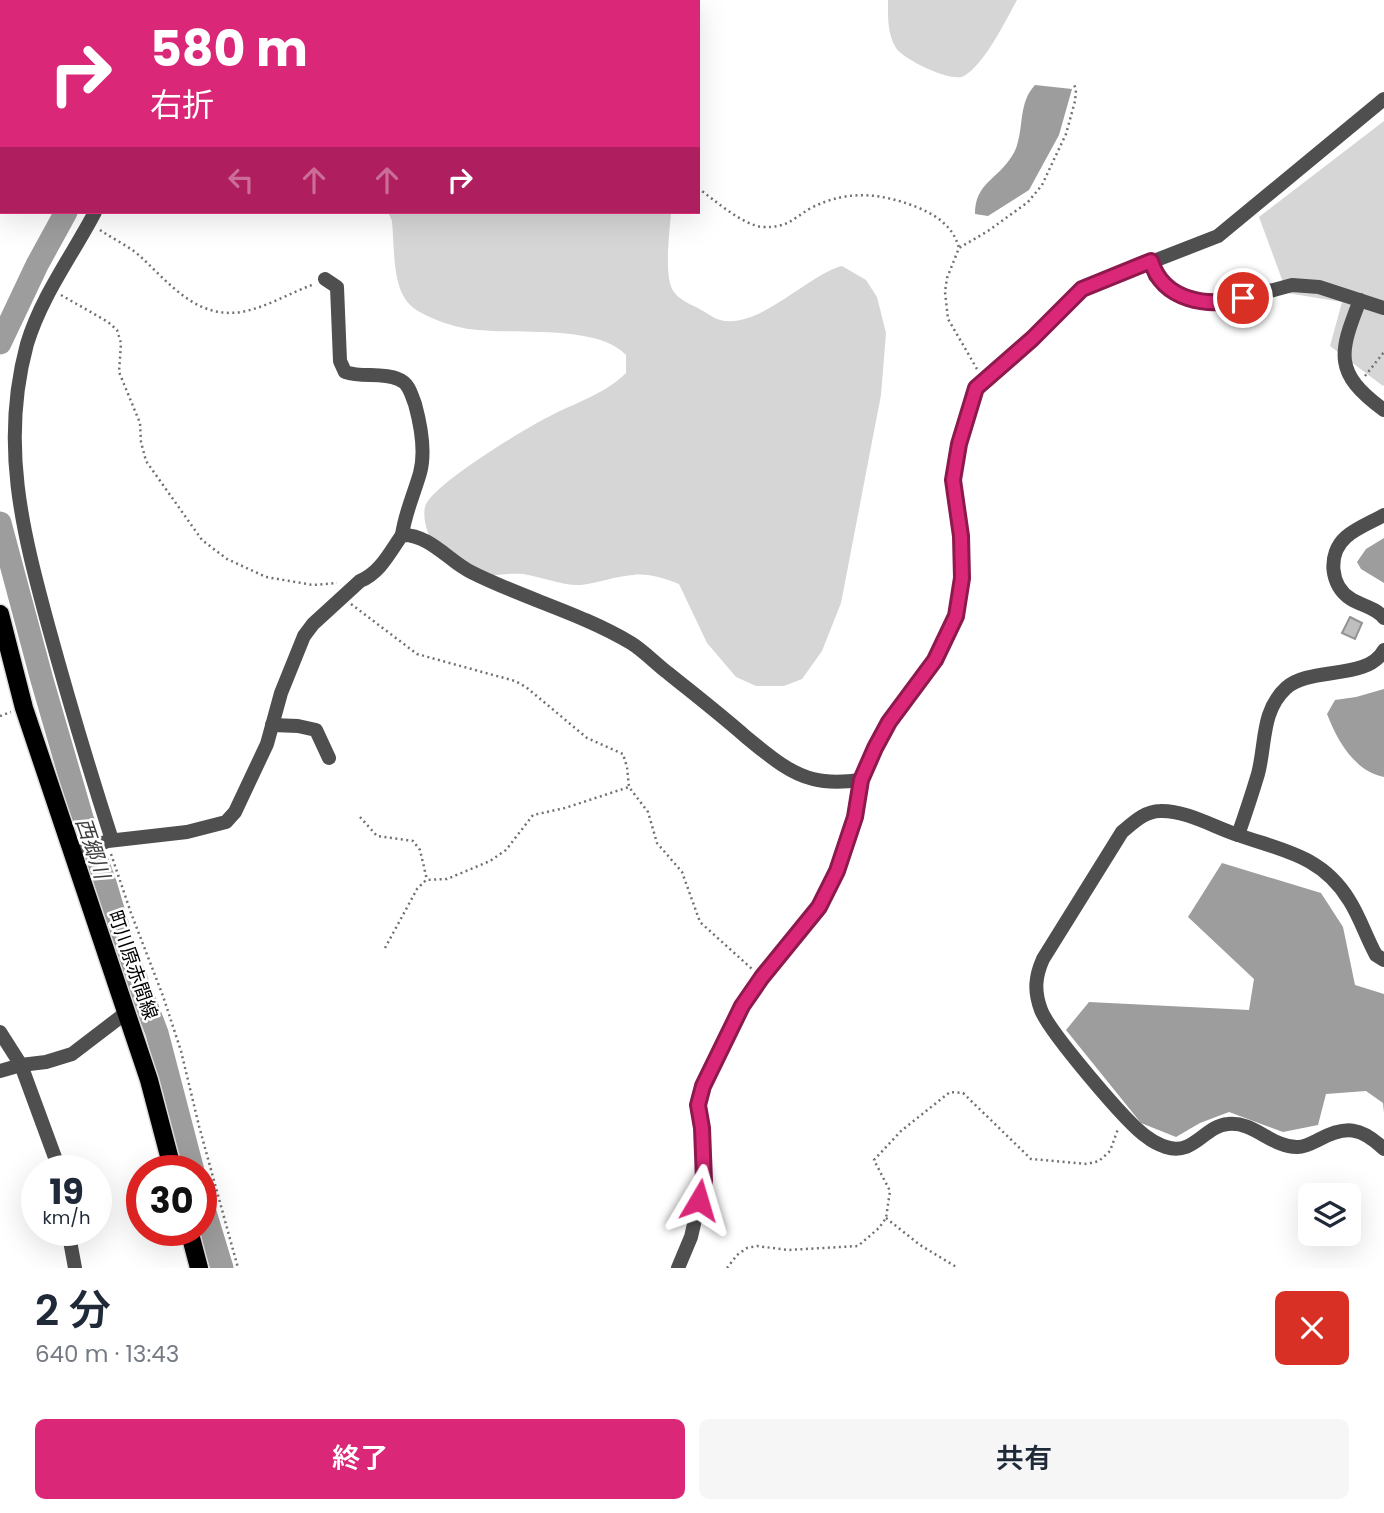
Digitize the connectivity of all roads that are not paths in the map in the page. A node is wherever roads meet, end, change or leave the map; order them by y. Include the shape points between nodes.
1 (1384, 99) edge
2 (92, 217) edge
3 (1151, 261) junction
4 (325, 279) road end
5 (1360, 299) junction
6 (1384, 308) edge
7 (1384, 410) edge
8 (1384, 515) edge
9 (402, 535) junction
10 (0, 614) edge
11 (1384, 618) edge
12 (1384, 650) edge
13 (272, 725) junction
14 (330, 758) dead end
15 (861, 780) junction
16 (1238, 835) junction
17 (110, 840) junction
18 (78, 852) junction
19 (1384, 960) edge
20 (127, 1012) junction
21 (0, 1032) edge
22 (21, 1065) junction
23 (0, 1071) edge
24 (1384, 1149) edge
25 (54, 1155) edge
26 (169, 1155) edge
27 (71, 1246) edge
28 (193, 1246) edge
29 (75, 1268) edge
30 (199, 1268) edge
31 (678, 1268) edge

1 - 3 street via 1218,236
2 - 17 street via 35,319 12,407 12,466 21,527
3 - 5 street via 1155,276 1169,289 1203,303 1292,285
3 - 15 street via 1082,289 976,388 953,480 962,578 956,616 935,660 889,722
4 - 9 street via 337,287 340,361 345,372 397,378 407,384 421,423 421,470
5 - 6 street
5 - 7 street via 1345,340 1348,373
8 - 11 street via 1345,538 1338,546 1333,571 1335,582 1350,599
9 - 13 street via 380,567 304,636
9 - 15 street via 421,540 499,587 632,644 769,756 797,772 813,779
10 - 18 main road, 町川原赤間線 via 24,708
12 - 16 street via 1369,664 1288,686 1276,699 1266,720 1258,772
13 - 14 street via 316,730
13 - 17 street via 268,744 236,812 226,822 187,832
15 - 31 street via 855,817 819,907 742,1006 701,1095 704,1181 691,1237
16 - 19 street via 1321,867 1337,881 1376,955
16 - 24 street via 1159,811 1136,820 1122,832 1043,958 1035,991 1042,1013 1122,1112 1146,1137 1166,1147 1180,1149 1226,1124 1241,1124 1300,1148 1342,1129 1358,1131
17 - 18 street
18 - 20 main road, 町川原赤間線
20 - 22 street via 72,1054
20 - 26 main road, 町川原赤間線
21 - 22 street
22 - 23 street
22 - 25 street
27 - 29 street
28 - 30 main road

